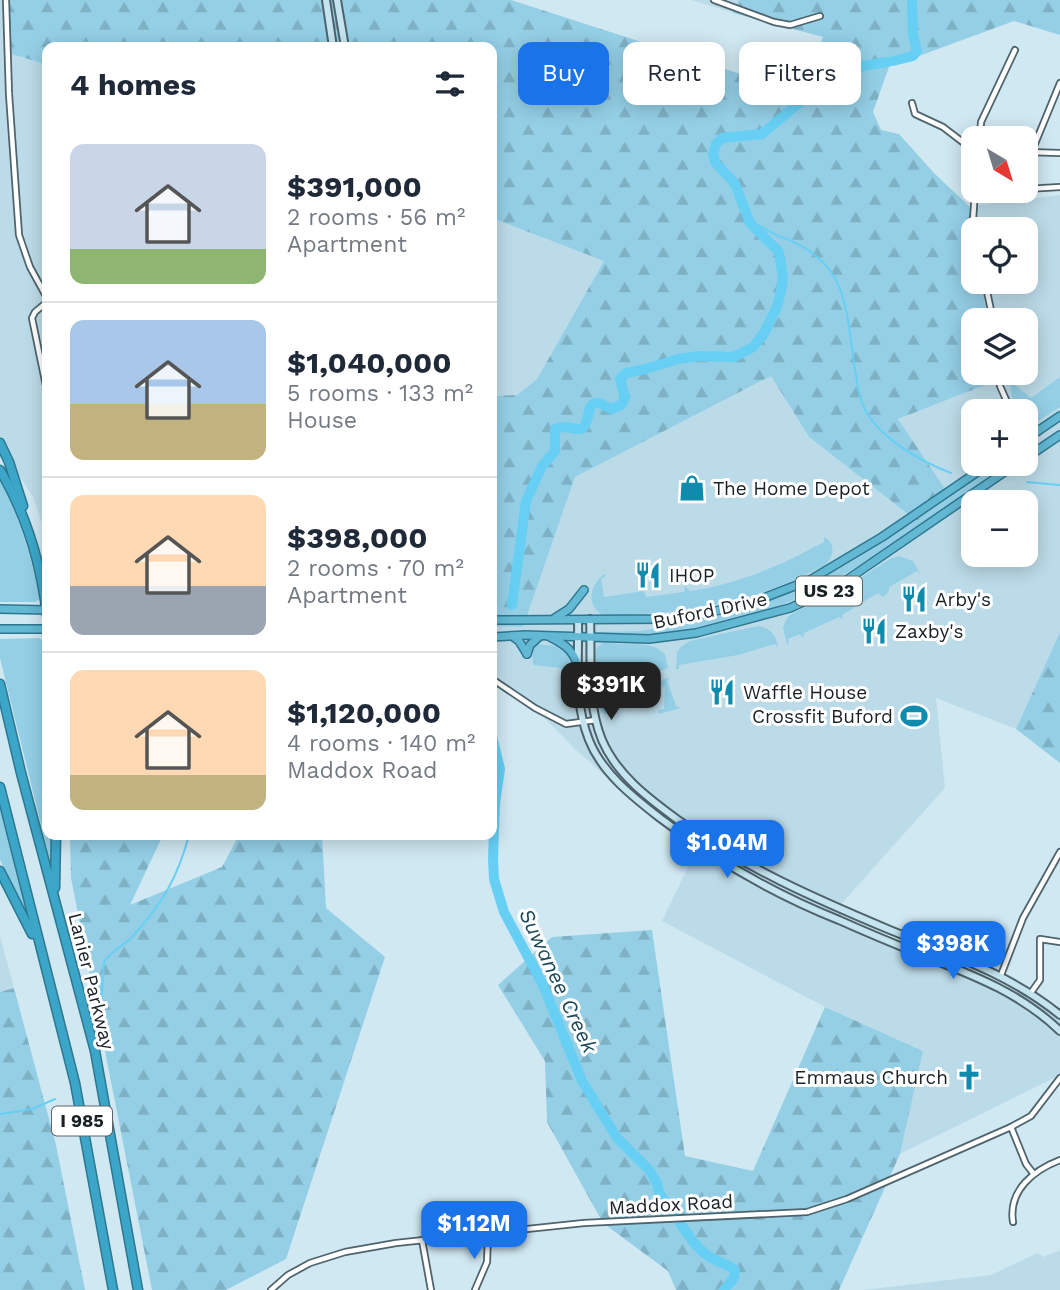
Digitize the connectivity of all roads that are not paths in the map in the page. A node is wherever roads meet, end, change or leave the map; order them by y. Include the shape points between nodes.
1 (5, 0) edge
2 (326, 0) edge
3 (337, 0) edge
4 (714, 0) edge
5 (820, 16) dead end
6 (332, 42) edge
7 (344, 42) edge
8 (1015, 50) dead end
9 (1060, 83) edge
10 (912, 103) dead end
11 (981, 126) edge
12 (1038, 131) edge
13 (961, 141) edge
14 (1038, 152) edge
15 (1060, 153) edge
16 (1060, 187) edge
17 (1038, 188) edge
18 (42, 290) edge
19 (42, 305) edge
20 (42, 367) edge
21 (1060, 416) edge
22 (1038, 431) edge
23 (1060, 435) edge
24 (0, 443) edge
25 (1038, 450) edge
26 (0, 470) edge
27 (971, 476) edge
28 (998, 476) edge
29 (29, 533) junction
30 (42, 581) edge
31 (584, 590) dead end
32 (0, 609) edge
33 (42, 612) edge
34 (590, 619) junction
35 (497, 620) edge
36 (551, 620) junction
37 (578, 620) junction
38 (0, 629) edge
39 (42, 629) edge
40 (512, 636) junction
41 (543, 636) junction
42 (497, 637) edge
43 (578, 637) junction
44 (591, 637) junction
45 (576, 661) junction
46 (497, 682) edge
47 (0, 684) edge
48 (596, 720) junction
49 (584, 721) junction
50 (0, 787) edge
51 (56, 840) edge
52 (1060, 852) edge
53 (0, 871) edge
54 (55, 898) junction
55 (1060, 942) edge
56 (41, 954) junction
57 (1001, 975) junction
58 (1030, 994) junction
59 (1060, 1015) edge
60 (1060, 1031) edge
61 (1060, 1078) edge
62 (1011, 1127) junction
63 (1060, 1160) edge
64 (1033, 1172) junction
65 (1013, 1222) dead end
66 (488, 1234) junction
67 (422, 1240) junction
68 (113, 1290) edge
69 (138, 1290) edge
70 (271, 1290) edge
71 (431, 1290) edge
72 (475, 1290) edge

1 - 18 street via 19,235
2 - 6 main road
3 - 7 main road
4 - 5 street via 790,25
8 - 11 street
9 - 12 street
10 - 13 street via 915,114
14 - 15 street
16 - 17 street
19 - 20 street via 32,318
21 - 22 highway
23 - 25 highway
24 - 29 highway via 20,491
26 - 29 highway
27 - 34 highway, Buford Drive / US 23 via 830,571 779,594 695,616
28 - 44 highway, Buford Drive / US 23 via 807,602 686,635 629,640
29 - 30 highway
31 - 36 highway
32 - 33 highway
34 - 37 highway, Buford Drive / US 23
34 - 44 main road
35 - 36 highway, Buford Drive / US 23
36 - 37 highway, Buford Drive / US 23
37 - 43 main road
38 - 39 highway
40 - 41 highway, Buford Drive / US 23
40 - 41 highway via 527,654 530,645
40 - 42 highway, Buford Drive / US 23
41 - 43 highway, Buford Drive / US 23
41 - 45 highway via 563,643
43 - 44 highway, Buford Drive / US 23
43 - 45 main road
44 - 48 main road via 590,688
45 - 49 main road
46 - 49 street via 566,724
47 - 54 highway, Lanier Parkway / I 985
48 - 49 street
48 - 57 main road via 609,754 627,777 650,800 716,845 760,872
49 - 60 main road via 597,755 614,778 637,801 710,855 795,901 985,979 1034,1008
50 - 56 highway, I 985
51 - 54 highway
52 - 57 street via 1023,919
53 - 56 highway
54 - 69 highway, Lanier Parkway / I 985 via 94,1051
55 - 58 street via 1040,939 1040,980
56 - 68 highway, I 985 via 75,1083
57 - 58 main road
58 - 59 main road
61 - 62 street, Maddox Road via 1031,1116
62 - 64 street
62 - 66 street, Maddox Road via 807,1212 584,1223
63 - 64 street
64 - 65 street via 1018,1194
66 - 67 street, Maddox Road
66 - 72 street via 487,1262
67 - 70 street, Maddox Road via 310,1262
67 - 71 street

